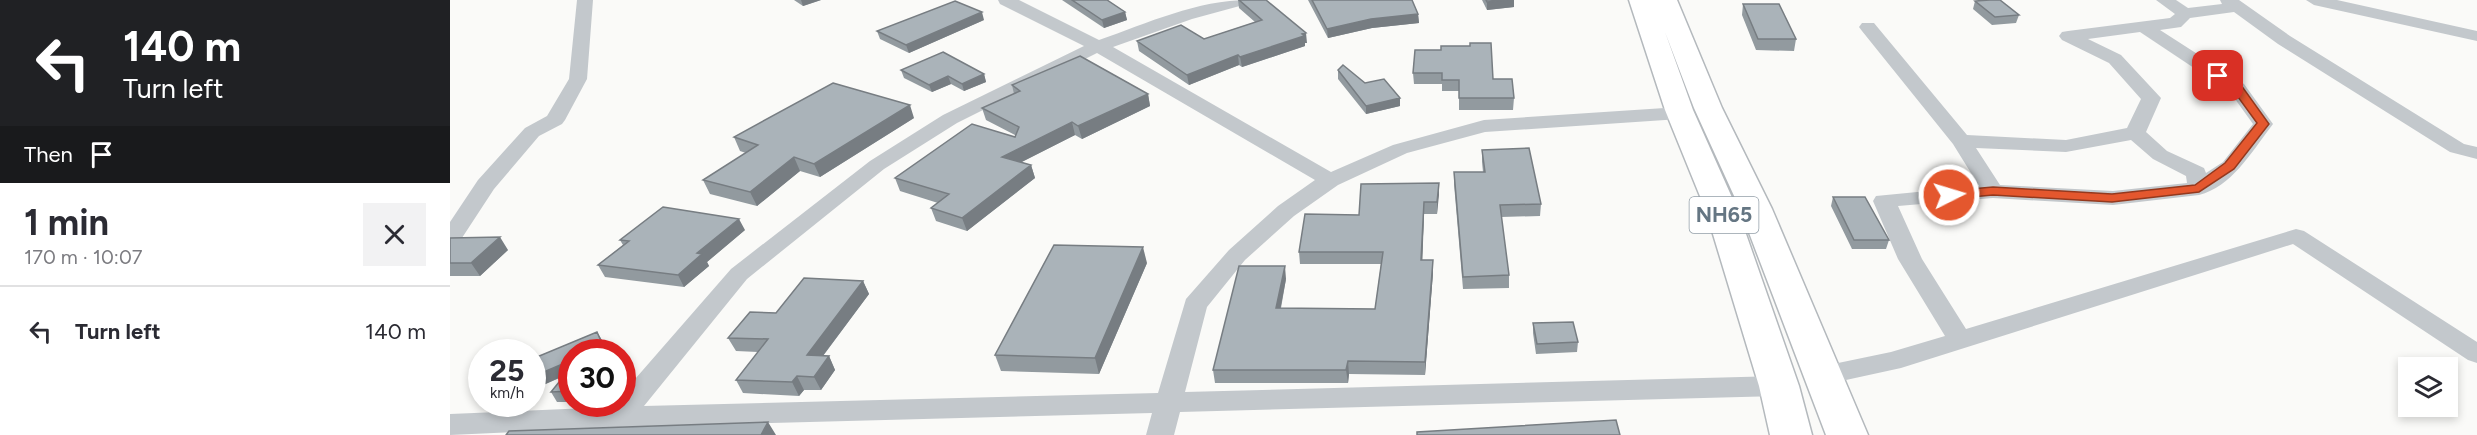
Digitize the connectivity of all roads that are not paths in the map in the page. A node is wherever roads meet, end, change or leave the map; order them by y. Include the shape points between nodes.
1 (585, 0) edge
2 (1006, 0) edge
3 (1241, 0) edge
4 (1641, 0) edge
5 (1665, 0) edge
6 (2164, 0) edge
7 (2314, 0) edge
8 (2233, 3) edge
9 (2185, 13) junction
10 (1868, 27) dead end
11 (2144, 27) junction
12 (2477, 36) edge
13 (1098, 46) junction
14 (1680, 113) junction
15 (2135, 133) junction
16 (1961, 141) junction
17 (2477, 153) edge
18 (1330, 180) junction
19 (2199, 188) junction
20 (1993, 191) junction
21 (450, 239) edge
22 (1959, 338) junction
23 (2477, 354) edge
24 (1823, 375) junction
25 (1779, 386) junction
26 (636, 397) edge
27 (1168, 402) junction
28 (619, 417) edge
29 (636, 417) edge
30 (450, 425) edge
31 (511, 429) edge
32 (1160, 435) edge
33 (1791, 435) edge
34 (1847, 435) edge

1 - 21 street via 578,79 555,120 532,132 486,185
2 - 13 street
3 - 13 street
4 - 14 highway, NH65
5 - 24 highway, NH65
6 - 9 street
7 - 12 street
8 - 9 street
8 - 17 street via 2284,40 2457,148
9 - 11 street via 2175,23
10 - 16 street
11 - 15 street via 2068,36 2115,59 2151,98
11 - 19 street via 2237,88 2263,124 2229,166
13 - 18 street
13 - 26 street via 950,119 877,165 739,274
14 - 18 street via 1484,126 1400,148
14 - 25 highway, NH65 via 1722,211
15 - 16 street via 2066,146
15 - 19 street via 2160,155 2196,173
16 - 20 street
18 - 27 street via 1286,211 1237,255 1195,305
19 - 20 street via 2112,198
20 - 22 street via 1884,201 1910,259
22 - 23 street via 2296,236
22 - 24 street via 1892,361
24 - 34 highway, NH65
25 - 27 street
25 - 33 highway, NH65
27 - 29 street
27 - 32 street
28 - 31 street
30 - 31 street

